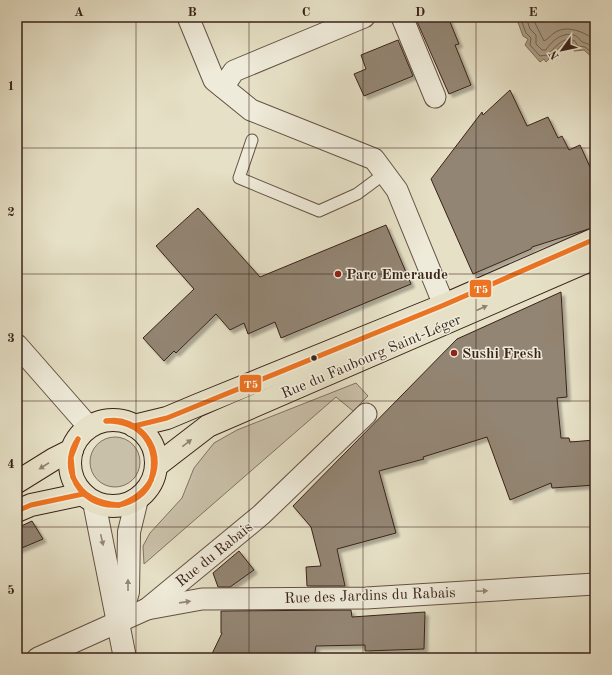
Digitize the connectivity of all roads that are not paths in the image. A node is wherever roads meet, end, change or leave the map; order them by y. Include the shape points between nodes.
1 (188, 17) edge
2 (364, 17) edge
3 (402, 17) edge
4 (223, 87) junction
5 (435, 97) dead end
6 (252, 140) dead end
7 (384, 174) junction
8 (595, 239) edge
9 (595, 258) edge
10 (444, 305) junction
11 (17, 345) edge
12 (366, 414) dead end
13 (134, 426) junction
14 (89, 427) junction
15 (72, 450) junction
16 (156, 466) junction
17 (17, 482) edge
18 (88, 498) junction
19 (137, 499) junction
20 (17, 511) edge
21 (595, 584) edge
22 (147, 609) junction
23 (119, 623) junction
24 (38, 658) edge
25 (125, 658) edge

1 - 4 street via 214,80
2 - 4 street via 234,71
3 - 5 street
4 - 7 street via 251,110 374,159
6 - 7 lane via 239,178 319,211 357,194
7 - 10 street via 397,190
8 - 10 main road, Rue du Faubourg Saint-Léger
16 -> 9 main road, Rue du Faubourg Saint-Léger via 208,426
10 - 13 main road, Rue du Faubourg Saint-Léger via 167,418
11 - 14 street
12 - 22 street, Rue du Rabais via 261,515
13 - 14 main road via 119,420 103,421
13 - 16 main road via 146,436 154,451
14 - 15 main road via 78,437
15 -> 17 main road
15 - 18 main road via 70,466 74,481
16 - 19 main road via 150,485
18 - 19 main road via 108,506 123,505
18 - 20 main road via 31,505
18 -> 23 street via 106,556
23 -> 19 street via 128,592 128,532
22 -> 21 street, Rue des Jardins du Rabais via 202,599 366,598
22 - 23 street, Rue du Rabais
23 - 24 street, Rue du Rabais
23 - 25 street

